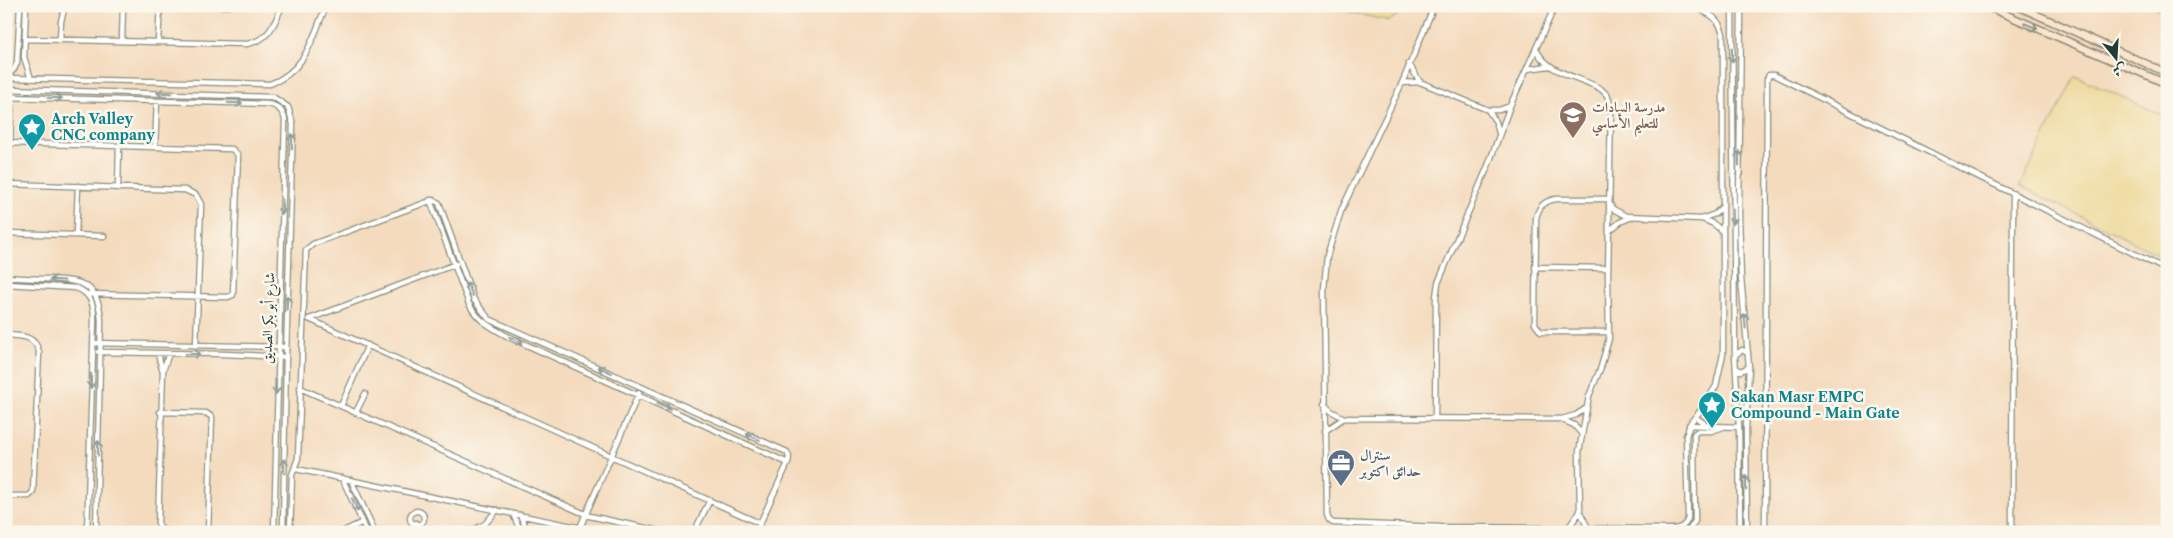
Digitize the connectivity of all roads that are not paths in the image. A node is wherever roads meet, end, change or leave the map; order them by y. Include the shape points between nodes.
1 (20, 6) edge
2 (26, 6) edge
3 (65, 6) edge
4 (123, 6) edge
5 (160, 6) edge
6 (216, 6) edge
7 (229, 6) edge
8 (282, 6) edge
9 (326, 6) edge
10 (1434, 6) edge
11 (1555, 6) edge
12 (1694, 6) edge
13 (1732, 6) edge
14 (1741, 6) edge
15 (1986, 6) edge
16 (2017, 6) edge
17 (2151, 6) edge
18 (2167, 13) edge
19 (25, 39) junction
20 (60, 40) junction
21 (122, 41) junction
22 (158, 42) junction
23 (1536, 49) junction
24 (1409, 64) junction
25 (1550, 66) junction
26 (1527, 69) junction
27 (2167, 73) edge
28 (6, 77) edge
29 (31, 78) junction
30 (1420, 82) junction
31 (1402, 83) junction
32 (2167, 84) edge
33 (6, 89) edge
34 (26, 90) junction
35 (117, 92) junction
36 (198, 94) junction
37 (9, 97) edge
38 (26, 97) junction
39 (117, 100) junction
40 (157, 101) junction
41 (198, 102) junction
42 (1510, 106) junction
43 (288, 107) junction
44 (280, 109) junction
45 (1488, 110) junction
46 (1499, 135) junction
47 (8, 143) edge
48 (119, 146) junction
49 (155, 147) junction
50 (284, 160) junction
51 (292, 161) junction
52 (7, 184) edge
53 (78, 186) junction
54 (118, 188) junction
55 (2013, 195) junction
56 (430, 200) junction
57 (1609, 201) junction
58 (1723, 206) junction
59 (1633, 217) junction
60 (1701, 219) junction
61 (282, 229) junction
62 (290, 229) junction
63 (1609, 231) junction
64 (1723, 232) junction
65 (6, 233) edge
66 (76, 235) junction
67 (104, 236) dead end
68 (282, 260) junction
69 (289, 260) junction
70 (460, 262) junction
71 (454, 265) junction
72 (1535, 267) junction
73 (1608, 268) junction
74 (2167, 270) edge
75 (6, 277) edge
76 (15, 278) junction
77 (6, 284) edge
78 (15, 284) junction
79 (95, 293) junction
80 (87, 294) junction
81 (198, 296) junction
82 (309, 319) junction
83 (303, 321) junction
84 (1609, 332) junction
85 (6, 335) edge
86 (93, 343) junction
87 (100, 343) junction
88 (154, 345) junction
89 (368, 345) junction
90 (196, 346) junction
91 (224, 346) junction
92 (278, 347) junction
93 (286, 347) junction
94 (92, 352) junction
95 (100, 352) junction
96 (169, 353) junction
97 (1748, 353) junction
98 (155, 354) junction
99 (224, 354) junction
100 (1735, 355) junction
101 (277, 357) junction
102 (286, 357) junction
103 (1749, 367) junction
104 (1736, 368) junction
105 (163, 370) junction
106 (642, 387) junction
107 (300, 388) junction
108 (365, 394) dead end
109 (639, 394) junction
110 (91, 400) junction
111 (99, 400) junction
112 (1324, 404) junction
113 (341, 406) junction
114 (1586, 409) junction
115 (160, 412) junction
116 (356, 412) junction
117 (1696, 417) junction
118 (1344, 418) junction
119 (1435, 418) junction
120 (1562, 419) junction
121 (91, 420) junction
122 (99, 420) junction
123 (1689, 425) junction
124 (1707, 425) junction
125 (1723, 427) junction
126 (1739, 427) junction
127 (1324, 431) junction
128 (1581, 433) junction
129 (611, 456) junction
130 (788, 463) junction
131 (296, 469) junction
132 (89, 474) junction
133 (98, 474) junction
134 (342, 478) junction
135 (351, 480) junction
136 (6, 496) edge
137 (274, 496) junction
138 (284, 497) junction
139 (710, 500) junction
140 (497, 510) junction
141 (1580, 512) junction
142 (513, 514) junction
143 (585, 514) junction
144 (520, 515) junction
145 (363, 522) junction
146 (416, 523) dead end
147 (760, 523) junction
148 (88, 526) junction
149 (1568, 528) junction
150 (1588, 528) junction
151 (96, 529) edge
152 (578, 530) edge
153 (87, 532) edge
154 (175, 532) edge
155 (208, 532) edge
156 (274, 532) edge
157 (283, 532) edge
158 (290, 532) edge
159 (342, 532) edge
160 (367, 532) edge
161 (375, 532) edge
162 (414, 532) edge
163 (470, 532) edge
164 (521, 532) edge
165 (528, 532) edge
166 (601, 532) edge
167 (664, 532) edge
168 (694, 532) edge
169 (756, 532) edge
170 (1688, 532) edge
171 (1740, 532) edge
172 (1747, 532) edge
173 (1765, 532) edge
174 (2012, 532) edge

1 - 28 street via 17,63
2 - 19 street
3 - 20 street
4 - 21 street
5 - 22 street
6 - 7 street
8 - 22 street via 269,33 255,42
9 - 29 street via 298,65 283,79 270,84
10 - 24 street
11 - 23 street
12 - 58 street via 1713,16 1723,34
13 -> 100 street
97 -> 14 street via 1739,214
15 -> 32 street
16 - 27 street
17 - 18 street
19 - 20 street
19 - 29 street via 25,64
20 - 21 street
21 - 22 street
23 - 25 street
23 - 26 street
24 - 30 street
24 - 31 street
25 - 26 street
25 - 57 street via 1597,87 1609,99 1612,111
26 - 42 street
28 - 29 street
30 - 31 street
30 - 45 street
31 - 112 street via 1341,211 1327,256
33 - 34 street
34 - 35 street
34 - 38 street
36 -> 35 street
35 - 39 street
36 - 41 street
36 - 43 street via 273,97
37 - 38 street
37 - 47 street
38 -> 39 street
39 - 40 street
40 - 41 street
40 - 49 street
41 -> 44 street via 271,104
42 - 45 street
42 - 46 street
43 - 44 street
51 -> 43 street via 292,118
44 - 50 street, شارع أبو بكر الصديق via 285,120
45 - 46 street
46 - 119 street via 1438,283
47 - 48 street
47 - 52 street
48 - 49 street
48 - 54 street
49 - 81 street via 232,150 239,157 233,293 230,296
50 - 51 street
50 -> 61 street, شارع أبو بكر الصديق
51 - 62 street
52 - 53 street
53 - 54 street
53 - 66 street
54 - 81 street via 185,190 199,199
55 - 74 street
55 - 173 street via 1774,75 1768,77
55 - 174 street
56 - 70 street via 439,203
56 - 71 street
56 - 83 street via 308,248 305,252
57 - 59 street via 1619,214
57 - 63 street
57 - 72 street via 1556,199 1542,204 1536,218
58 - 60 street
58 - 64 street
59 - 60 street
59 - 63 street
60 - 64 street
61 - 62 street
61 - 68 street, شارع أبو بكر الصديق
62 - 69 street
63 - 73 street
64 - 117 street via 1721,367 1713,391
65 - 66 street
66 - 67 street
68 - 69 street
68 - 92 street, شارع أبو بكر الصديق
93 -> 69 street
70 - 71 street
106 -> 70 street via 489,319 474,300
71 - 82 street
71 -> 109 street via 468,304 481,321
72 - 73 street
72 - 84 street via 1537,329 1546,332
73 - 84 street
75 - 76 street
76 - 78 street
79 -> 76 street via 77,282
77 - 78 street
78 - 80 street via 70,287
79 - 80 street
79 - 81 street
79 - 87 street via 101,312
80 - 86 street via 93,307
81 - 90 street
82 - 83 street
82 - 89 street
83 - 107 street
84 - 114 street via 1604,359
85 - 136 street via 31,339 39,352 33,492 29,496
86 - 87 street
86 - 94 street
87 - 88 street
87 - 95 street
88 - 90 street
88 - 98 street
89 - 113 street
89 - 129 street
90 - 91 street
91 - 92 street
91 - 99 street
92 - 93 street
92 - 101 street, شارع أبو بكر الصديق
93 - 102 street
94 - 95 street
94 -> 110 street
95 - 98 street
95 - 111 street
96 - 98 street
96 -> 99 street
96 - 105 street
97 - 100 street via 1742,350
97 - 103 street
98 - 105 street
99 - 101 street
100 - 104 street
101 - 102 street
101 -> 137 street, شارع أبو بكر الصديق
138 -> 102 street
103 - 104 street via 1741,371
172 -> 103 street
104 - 126 street
105 - 115 street
106 - 109 street
130 -> 106 street via 790,457 787,452
107 - 113 street
107 - 131 street
108 - 116 street
109 - 129 street
109 -> 130 street
110 - 111 street
110 - 121 street
111 - 122 street
112 - 118 street
112 - 127 street
113 - 116 street
114 - 120 street
114 - 128 street
115 - 154 street via 158,523 162,530
115 - 155 street via 206,413 212,417
116 - 143 street
117 - 123 street
117 - 124 street
118 - 119 street
118 - 127 street
119 - 120 street
120 - 128 street
121 - 122 street
121 - 132 street
133 -> 122 street
123 - 124 street
123 - 150 street via 1686,436 1688,518 1684,526 1678,529
124 - 125 street
125 - 126 street
125 - 170 street via 1694,434 1695,521
126 - 171 street
127 - 149 street via 1327,516 1332,522
128 - 141 street
129 - 139 street
129 - 143 street
130 - 147 street
131 - 134 street
131 - 158 street via 292,475
132 - 133 street
132 - 148 street
133 - 151 street
134 - 135 street
134 -> 145 street
135 - 140 street
135 - 161 street
137 - 138 street
137 - 156 street, شارع أبو بكر الصديق
138 - 157 street
139 - 147 street
139 - 168 street
140 - 142 street
140 - 163 street via 485,524
141 - 149 street
141 - 150 street
142 - 144 street
142 - 164 street
143 - 152 street
143 - 167 street
144 - 152 street
144 - 165 street
145 - 159 street
145 - 160 street
146 - 162 street
147 - 169 street
148 - 151 street
148 - 153 street
149 - 150 street
152 - 166 street

